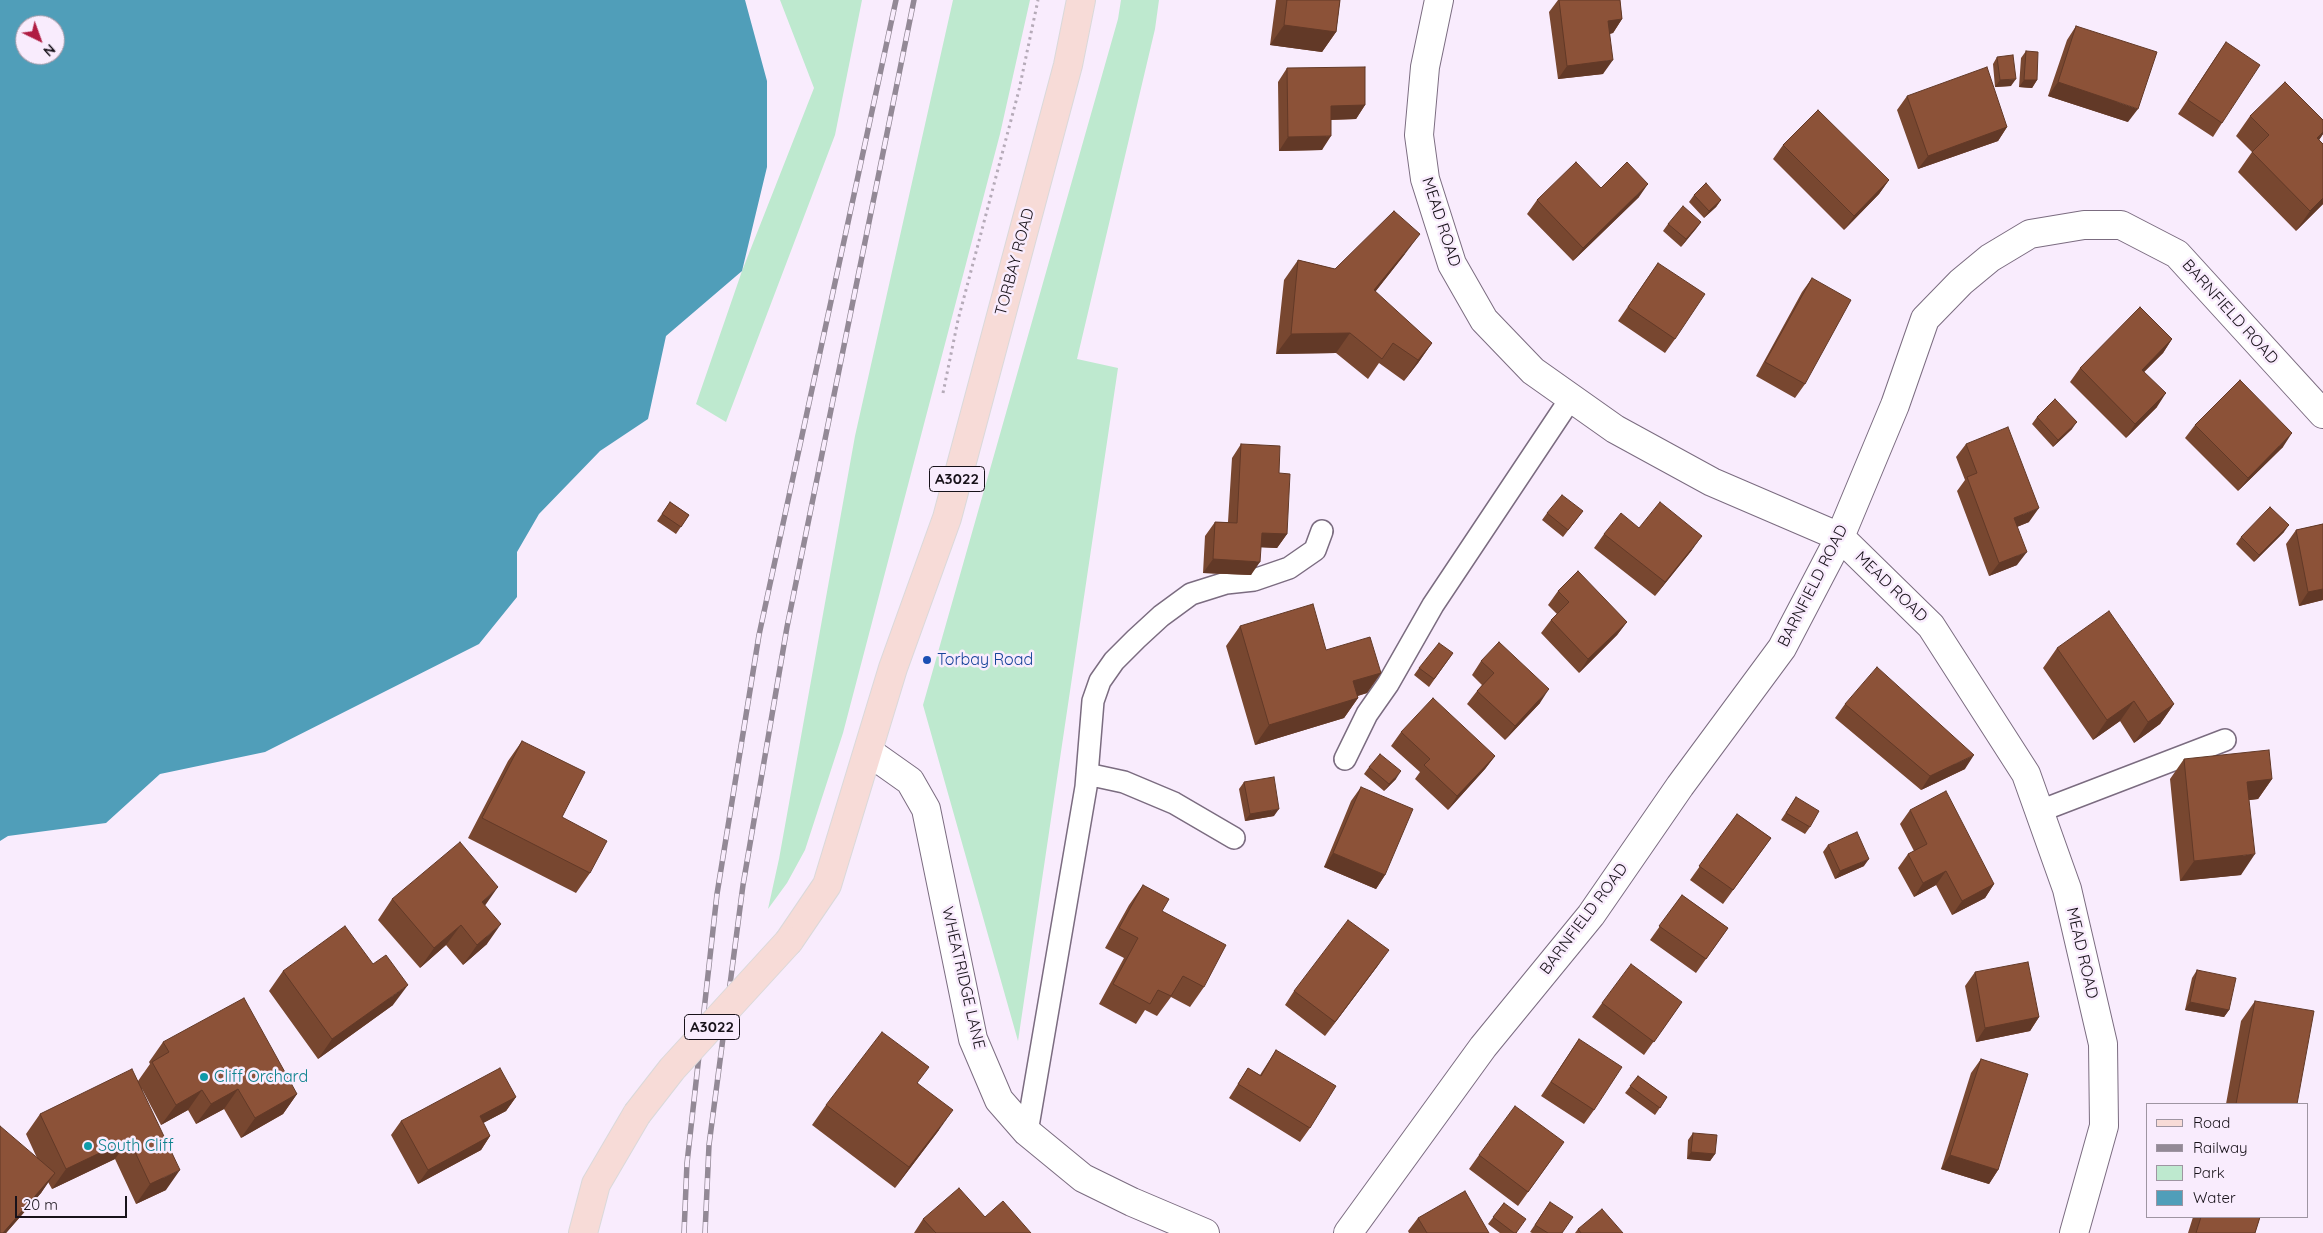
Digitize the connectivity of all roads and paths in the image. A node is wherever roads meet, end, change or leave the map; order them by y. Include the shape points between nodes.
1 (1038, 0) edge
2 (1081, 0) edge
3 (1439, 0) edge
4 (942, 397) dead end
5 (1571, 398) junction
6 (2323, 414) edge
7 (1322, 531) dead end
8 (1840, 537) junction
9 (2225, 740) dead end
10 (869, 752) junction
11 (1345, 759) dead end
12 (1087, 774) junction
13 (2040, 811) junction
14 (1234, 838) dead end
15 (1027, 1132) junction
16 (583, 1233) edge
17 (1205, 1233) edge
18 (1348, 1233) edge
19 (2074, 1233) edge

1 - 4 path via 1019,90 958,320
2 - 10 main road, TORBAY ROAD / A3022 via 1068,65 946,518 893,668
3 - 5 street, MEAD ROAD via 1424,67 1419,135 1425,179 1452,264 1484,320 1533,371
5 - 8 street, MEAD ROAD via 1615,429 1712,482
5 - 11 lane via 1433,605 1367,714
6 - 8 street, BARNFIELD ROAD via 2177,254 2121,225 2084,225 2030,234 1983,264 1926,318 1895,405
7 - 12 lane via 1315,550 1289,568 1254,580 1226,583 1191,594 1161,616 1114,661 1100,681 1093,701
8 - 13 street, MEAD ROAD via 1931,626 2026,774
8 - 18 street, BARNFIELD ROAD via 1782,648 1680,786 1591,915 1483,1048
9 - 13 lane
10 - 15 street, WHEATRIDGE LANE via 910,781 926,809 973,1039 999,1100
10 - 16 main road, TORBAY ROAD / A3022, bridge via 827,885 789,941 672,1070 637,1114 596,1184
12 - 14 lane via 1124,782 1174,803
12 - 15 lane
13 - 19 street, MEAD ROAD via 2067,889 2103,1044 2104,1126
15 - 17 street, WHEATRIDGE LANE via 1083,1178

